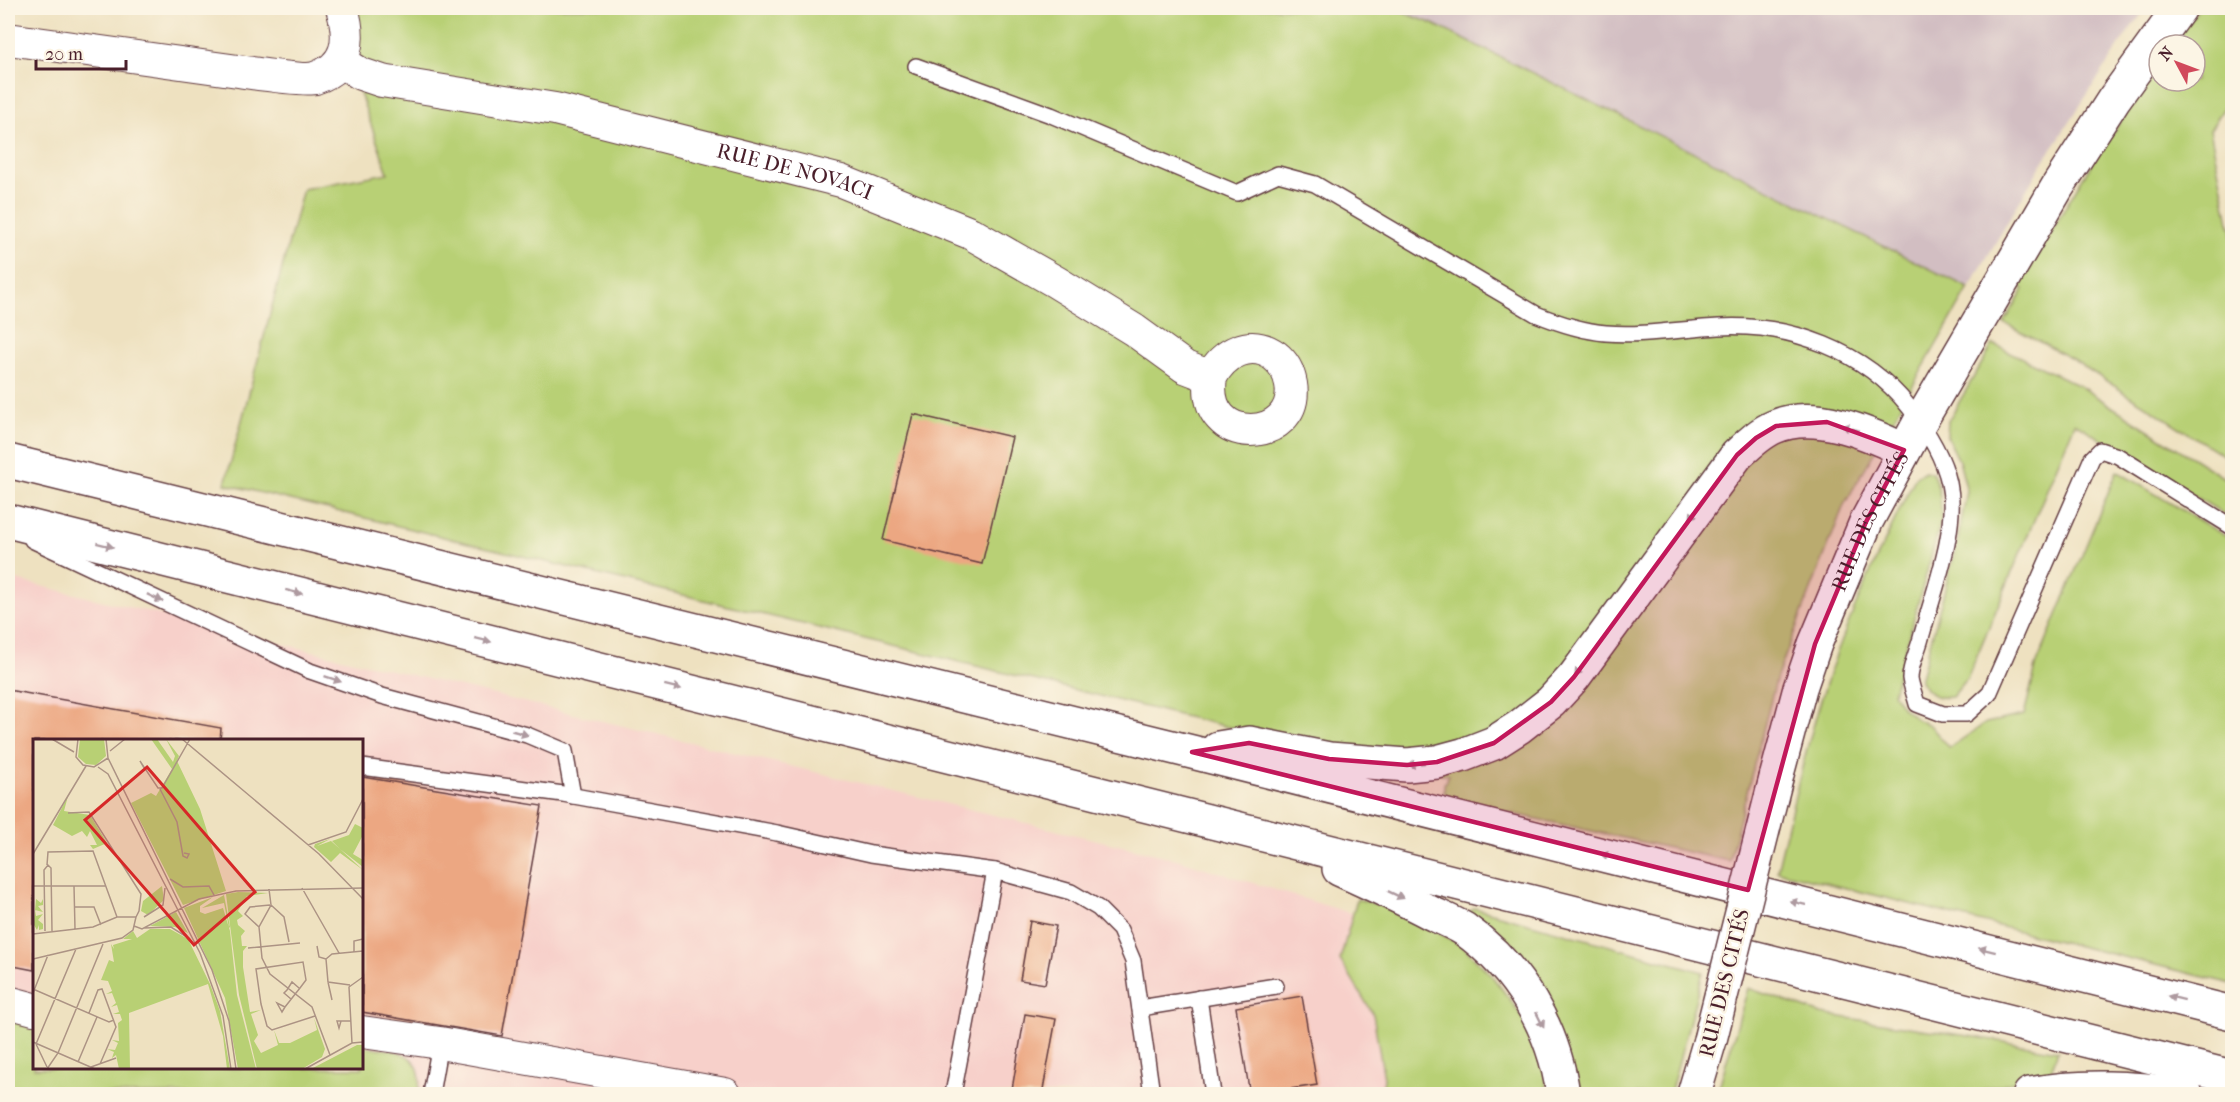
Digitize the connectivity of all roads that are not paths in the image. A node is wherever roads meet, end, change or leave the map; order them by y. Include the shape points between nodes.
1 (342, 8) edge
2 (2180, 8) edge
3 (8, 39) edge
4 (340, 61) junction
5 (916, 66) dead end
6 (1211, 377) dead end
7 (1920, 422) junction
8 (1904, 450) junction
9 (8, 461) edge
10 (8, 521) edge
11 (2232, 527) edge
12 (8, 528) edge
13 (1192, 752) junction
14 (363, 767) edge
15 (573, 796) junction
16 (1267, 836) junction
17 (995, 871) junction
18 (1276, 986) dead end
19 (1199, 998) junction
20 (8, 1002) edge
21 (1140, 1008) junction
22 (33, 1009) edge
23 (2232, 1013) edge
24 (363, 1032) edge
25 (440, 1043) junction
26 (2232, 1077) edge
27 (431, 1095) edge
28 (725, 1095) edge
29 (953, 1095) edge
30 (1152, 1095) edge
31 (1213, 1095) edge
32 (1563, 1095) edge
33 (1694, 1095) edge
34 (2030, 1095) edge
35 (2186, 1095) edge

1 - 4 street via 348,36
2 - 7 main road, RUE DES CITÉS via 2114,99 2017,254
3 - 4 street via 312,79
4 - 6 street, RUE DE NOVACI via 382,81 555,110 841,181 970,233 1134,330 1185,367
5 - 7 lane via 1051,115 1237,192 1278,174 1315,184 1536,314 1563,324 1605,333 1722,327 1811,338 1877,374
7 - 8 main road, RUE DES CITÉS
7 - 11 lane via 1933,441 1949,482 1952,526 1910,677 1917,704 1943,714 1967,714 1989,694 2092,458 2100,450 2118,456
8 -> 13 main road via 1868,433 1827,422 1798,421 1776,426 1756,438 1737,454 1574,677 1551,702 1494,742 1437,762 1407,765 1329,759 1250,743
8 - 33 main road, RUE DES CITÉS, bridge via 1866,522 1800,688
9 - 13 main road
10 -> 16 main road
12 -> 15 lane via 310,671 382,696 527,735 565,751
23 -> 13 main road
14 - 15 lane
15 - 17 lane via 871,854
16 - 26 main road
16 -> 32 main road via 1415,904 1463,929 1483,945 1503,965 1539,1015 1558,1064
17 - 21 lane via 1071,892 1098,908 1120,930 1133,961
17 - 29 lane
18 - 19 lane
19 - 21 lane
19 - 31 lane
20 - 22 street
21 - 30 lane
24 - 25 street
25 - 27 lane
25 - 28 street
34 - 35 main road via 2088,1088 2135,1088

